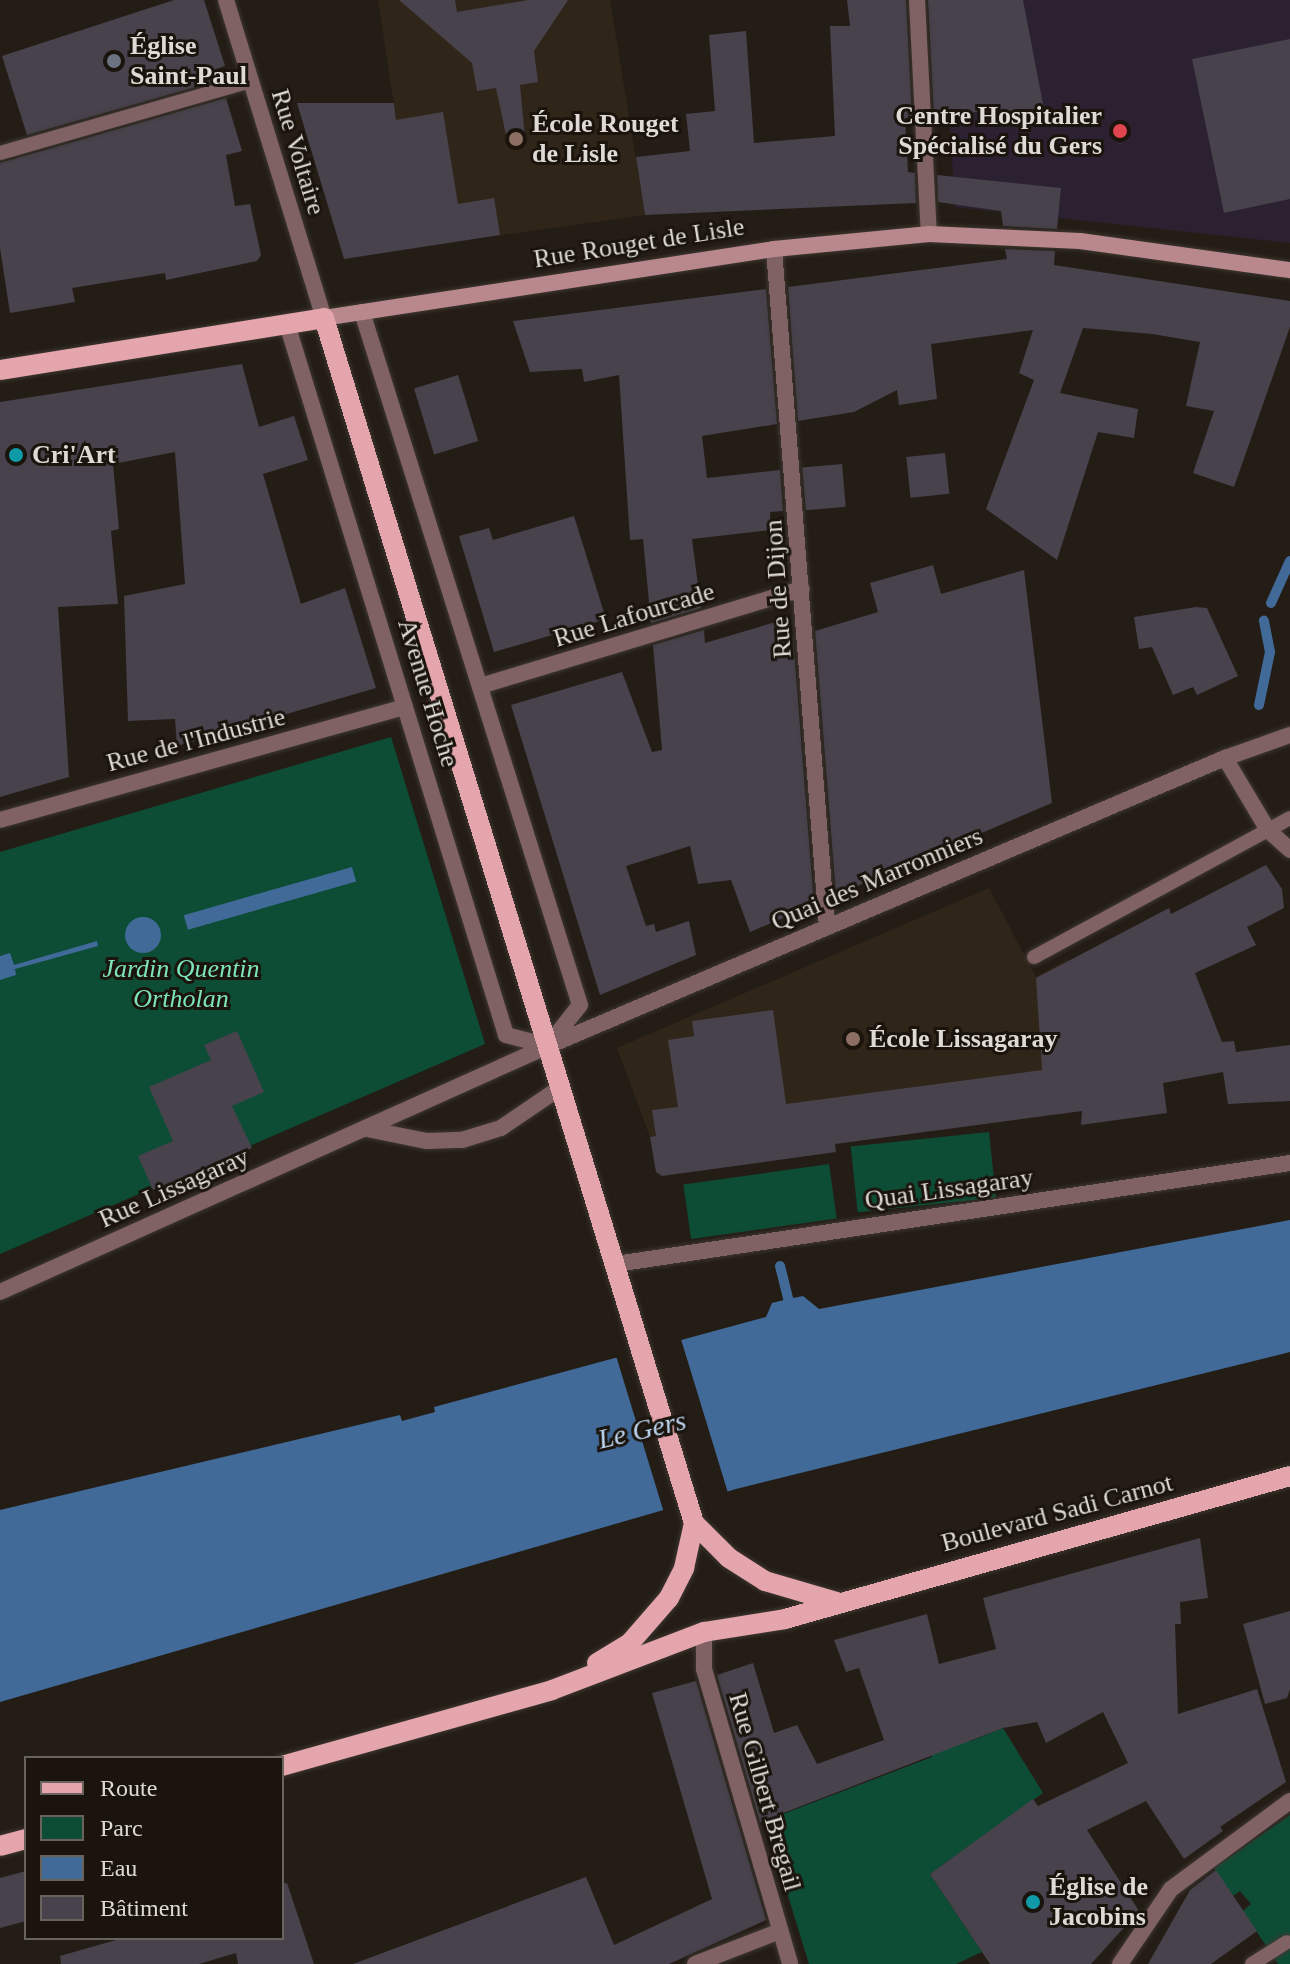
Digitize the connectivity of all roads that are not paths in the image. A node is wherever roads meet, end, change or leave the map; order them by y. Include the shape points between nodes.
1 (226, 0) edge
2 (917, 0) edge
3 (251, 81) junction
4 (0, 153) edge
5 (929, 234) junction
6 (774, 249) junction
7 (1290, 270) edge
8 (362, 312) junction
9 (324, 318) junction
10 (287, 324) junction
11 (0, 367) edge
12 (802, 589) junction
13 (480, 686) junction
14 (405, 707) junction
15 (1290, 735) edge
16 (1225, 758) junction
17 (1290, 818) edge
18 (0, 820) edge
19 (1268, 830) junction
20 (1290, 850) edge
21 (827, 927) junction
22 (1034, 957) dead end
23 (548, 1046) junction
24 (561, 1087) junction
25 (367, 1129) junction
26 (1290, 1163) edge
27 (618, 1271) junction
28 (0, 1292) edge
29 (1290, 1476) edge
30 (694, 1523) junction
31 (837, 1602) junction
32 (704, 1632) junction
33 (552, 1690) junction
34 (284, 1765) edge
35 (1290, 1801) edge
36 (24, 1840) edge
37 (0, 1846) edge
38 (780, 1931) junction
39 (1287, 1942) dead end
40 (695, 1964) edge
41 (790, 1964) edge
42 (1120, 1964) edge
43 (1252, 1964) edge

1 - 3 street, Rue Voltaire
2 - 5 street
3 - 4 lane
3 - 9 street, Rue Voltaire
5 - 6 main road, Rue Rouget de Lisle
5 - 7 main road, Rue Rouget de Lisle via 1080,241
6 - 8 main road, Rue Rouget de Lisle
6 - 12 street, Rue de Dijon
8 - 9 main road, Rue Rouget de Lisle
8 - 13 street, Avenue Hoche
9 - 10 main road, Rue Rouget de Lisle
9 - 23 main road, Avenue Hoche
10 - 11 main road, Rue Rouget de Lisle
10 - 14 street, Avenue Hoche
12 - 13 street, Rue Lafourcade
12 - 21 street, Rue de Dijon
13 - 23 street, Avenue Hoche via 580,1005
14 - 18 street, Rue de l'Industrie
14 - 23 street, Avenue Hoche via 506,1035
15 - 16 street, Quai des Marronniers
16 - 19 street
16 - 21 street, Quai des Marronniers
17 - 19 lane
19 - 20 street
19 - 22 lane
21 - 23 street, Quai des Marronniers
23 - 24 main road, Avenue Hoche
23 - 25 street, Rue Lissagaray
24 - 25 street via 501,1128 462,1140 426,1141
24 - 27 main road, Avenue Hoche
25 - 28 street, Rue Lissagaray
26 - 27 street, Quai Lissagaray
27 - 30 main road, Avenue Hoche
29 - 31 main road, Boulevard Sadi Carnot
30 - 31 main road, Boulevard Sadi Carnot via 754,1575 784,1589
30 - 33 main road, Boulevard Sadi Carnot via 684,1568 669,1598 629,1644
31 - 32 main road, Boulevard Sadi Carnot via 785,1619
32 - 33 main road, Boulevard Sadi Carnot
32 - 38 street, Rue Gilbert Bregail via 704,1669
33 - 34 main road, Boulevard Sadi Carnot
35 - 42 street via 1171,1889
36 - 37 main road
38 - 40 street
38 - 41 street, Rue Gilbert Bregail
39 - 43 lane

